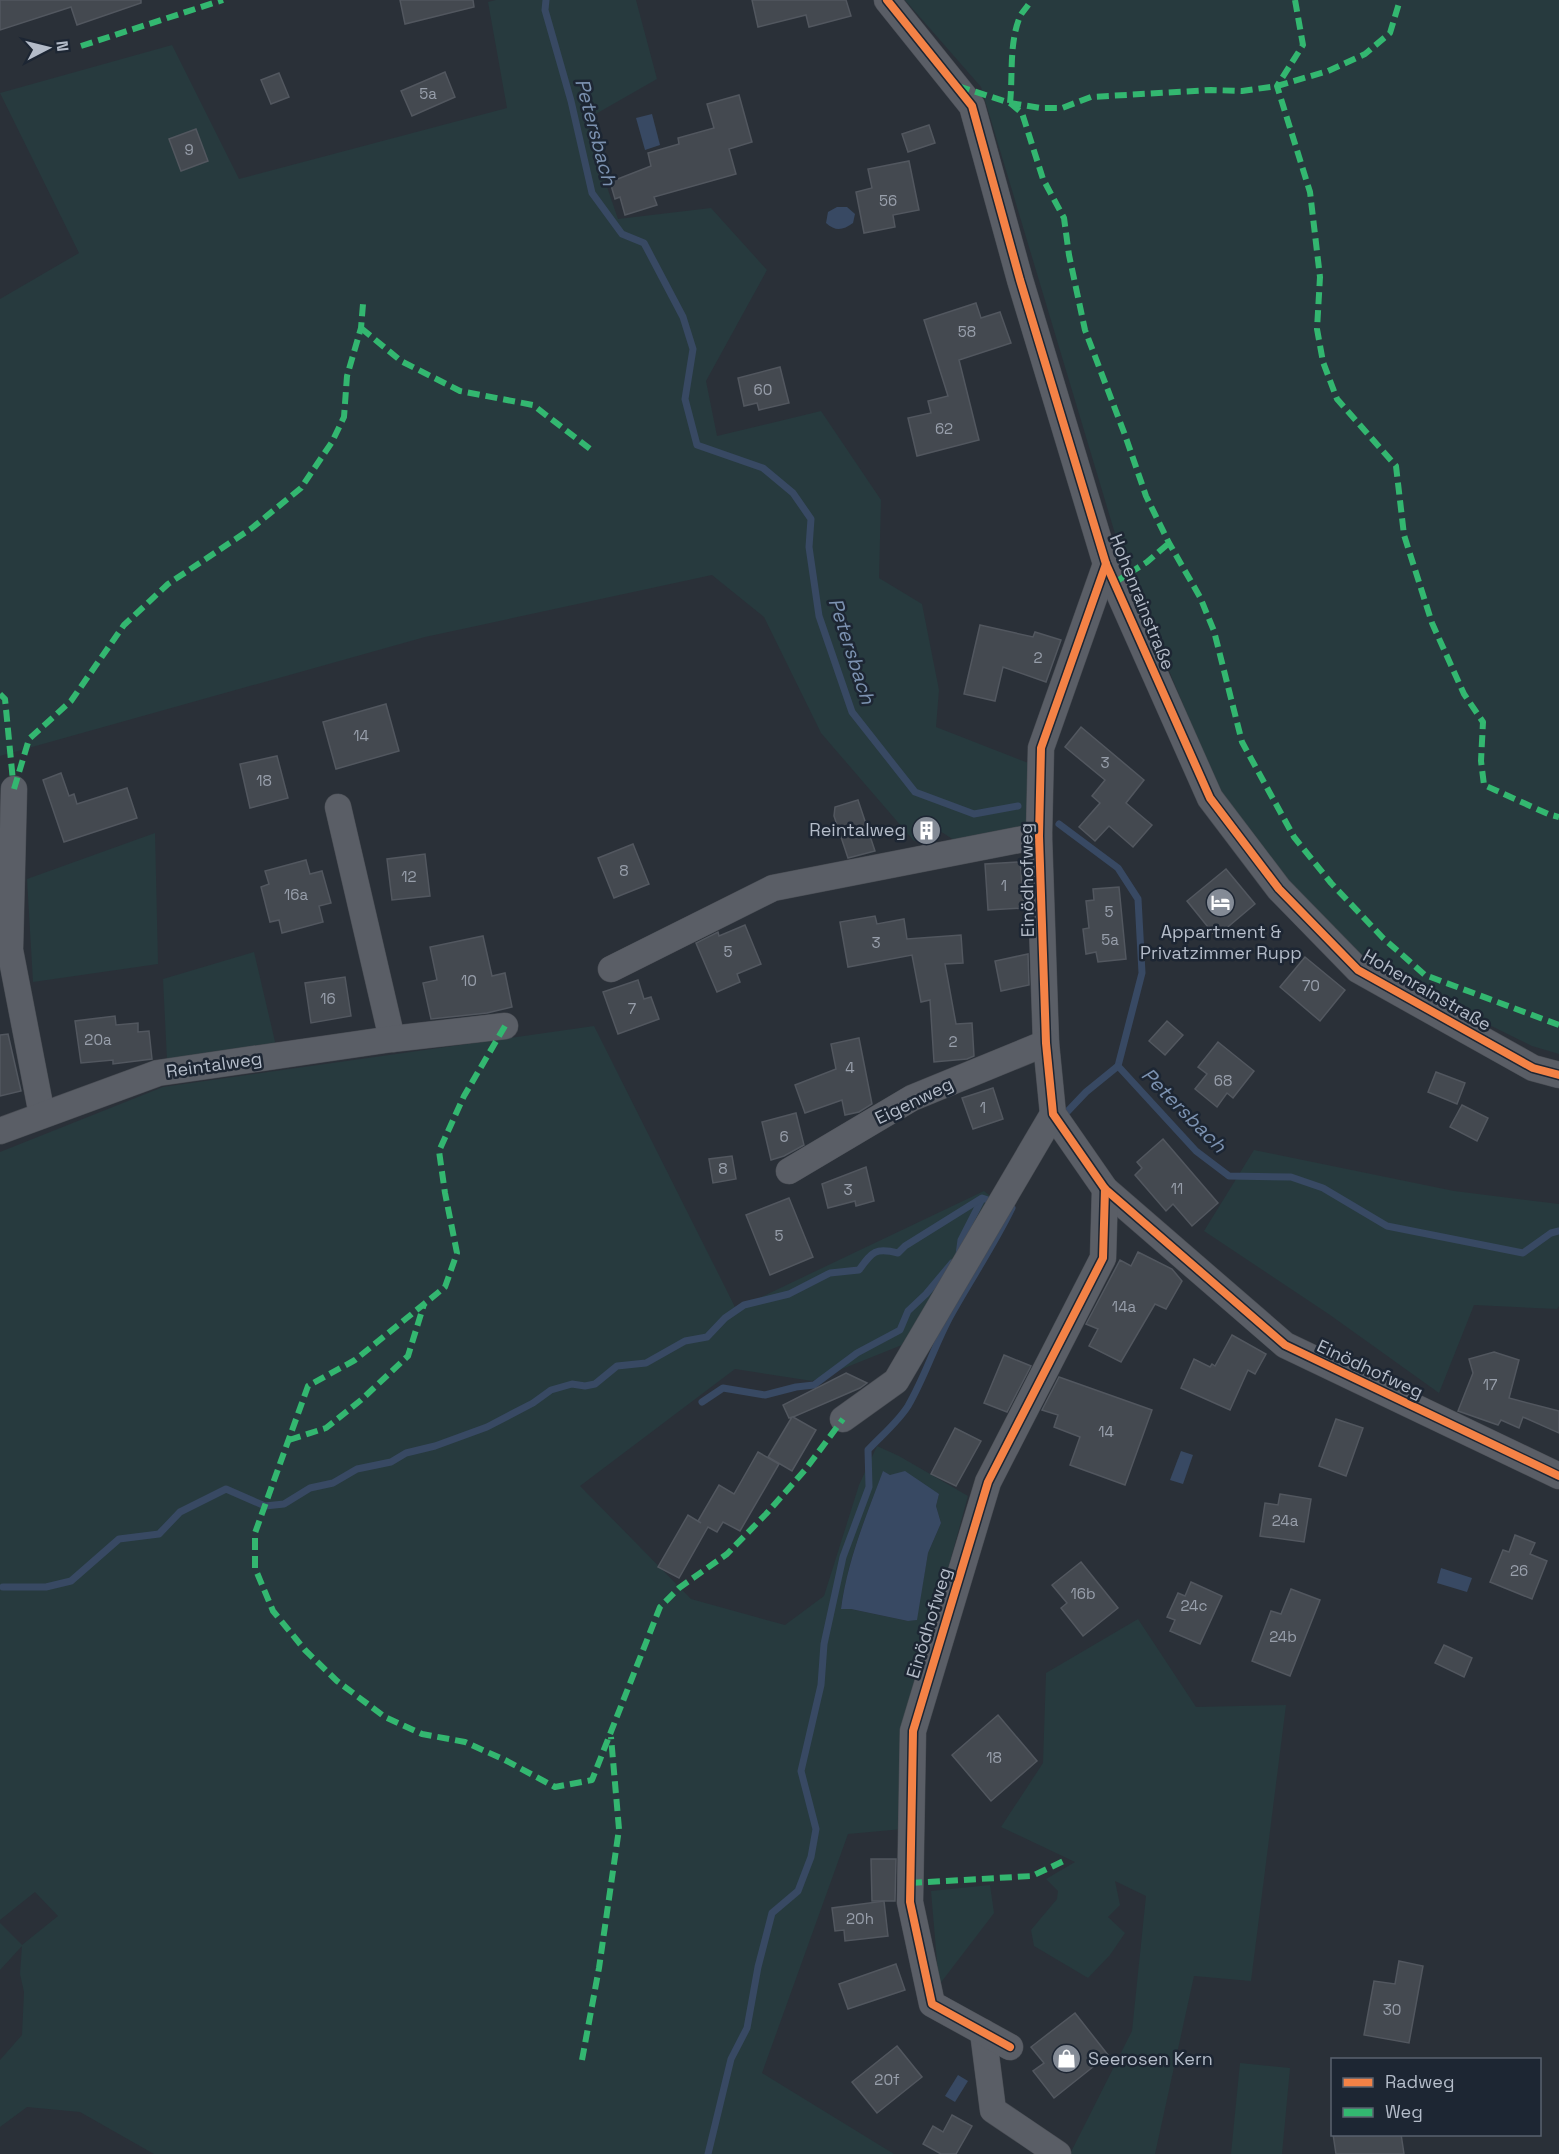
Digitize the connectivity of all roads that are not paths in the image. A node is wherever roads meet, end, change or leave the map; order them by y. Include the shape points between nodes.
1 (887, 0) edge
2 (1106, 564) junction
3 (14, 789) dead end
4 (338, 807) dead end
5 (1040, 836) junction
6 (610, 969) dead end
7 (505, 1026) dead end
8 (392, 1039) junction
9 (1046, 1043) junction
10 (1559, 1075) edge
11 (1053, 1114) junction
12 (42, 1115) junction
13 (0, 1131) edge
14 (789, 1171) dead end
15 (1105, 1189) junction
16 (843, 1419) dead end
17 (1559, 1476) edge
18 (983, 2032) junction
19 (1010, 2047) dead end
20 (1058, 2154) edge

1 - 2 street, Hohenrainstraße via 972,106
2 - 5 street, Einödhofweg via 1041,748
2 - 10 street, Hohenrainstraße via 1210,798 1279,889 1358,970 1533,1068
3 - 12 street via 10,950
4 - 8 street
5 - 6 street via 773,888
5 - 9 street, Einödhofweg
7 - 8 street, Reintalweg
8 - 12 street, Reintalweg via 158,1073
9 - 11 street, Einödhofweg
9 - 14 street, Eigenweg via 912,1098
11 - 15 street, Einödhofweg
11 - 16 street via 896,1380
12 - 13 street, Reintalweg
15 - 17 street, Einödhofweg via 1285,1346
15 - 18 street, Einödhofweg via 1103,1258 988,1482 913,1731 910,1902 932,2004
18 - 19 street, Einödhofweg
18 - 20 street via 993,2110

